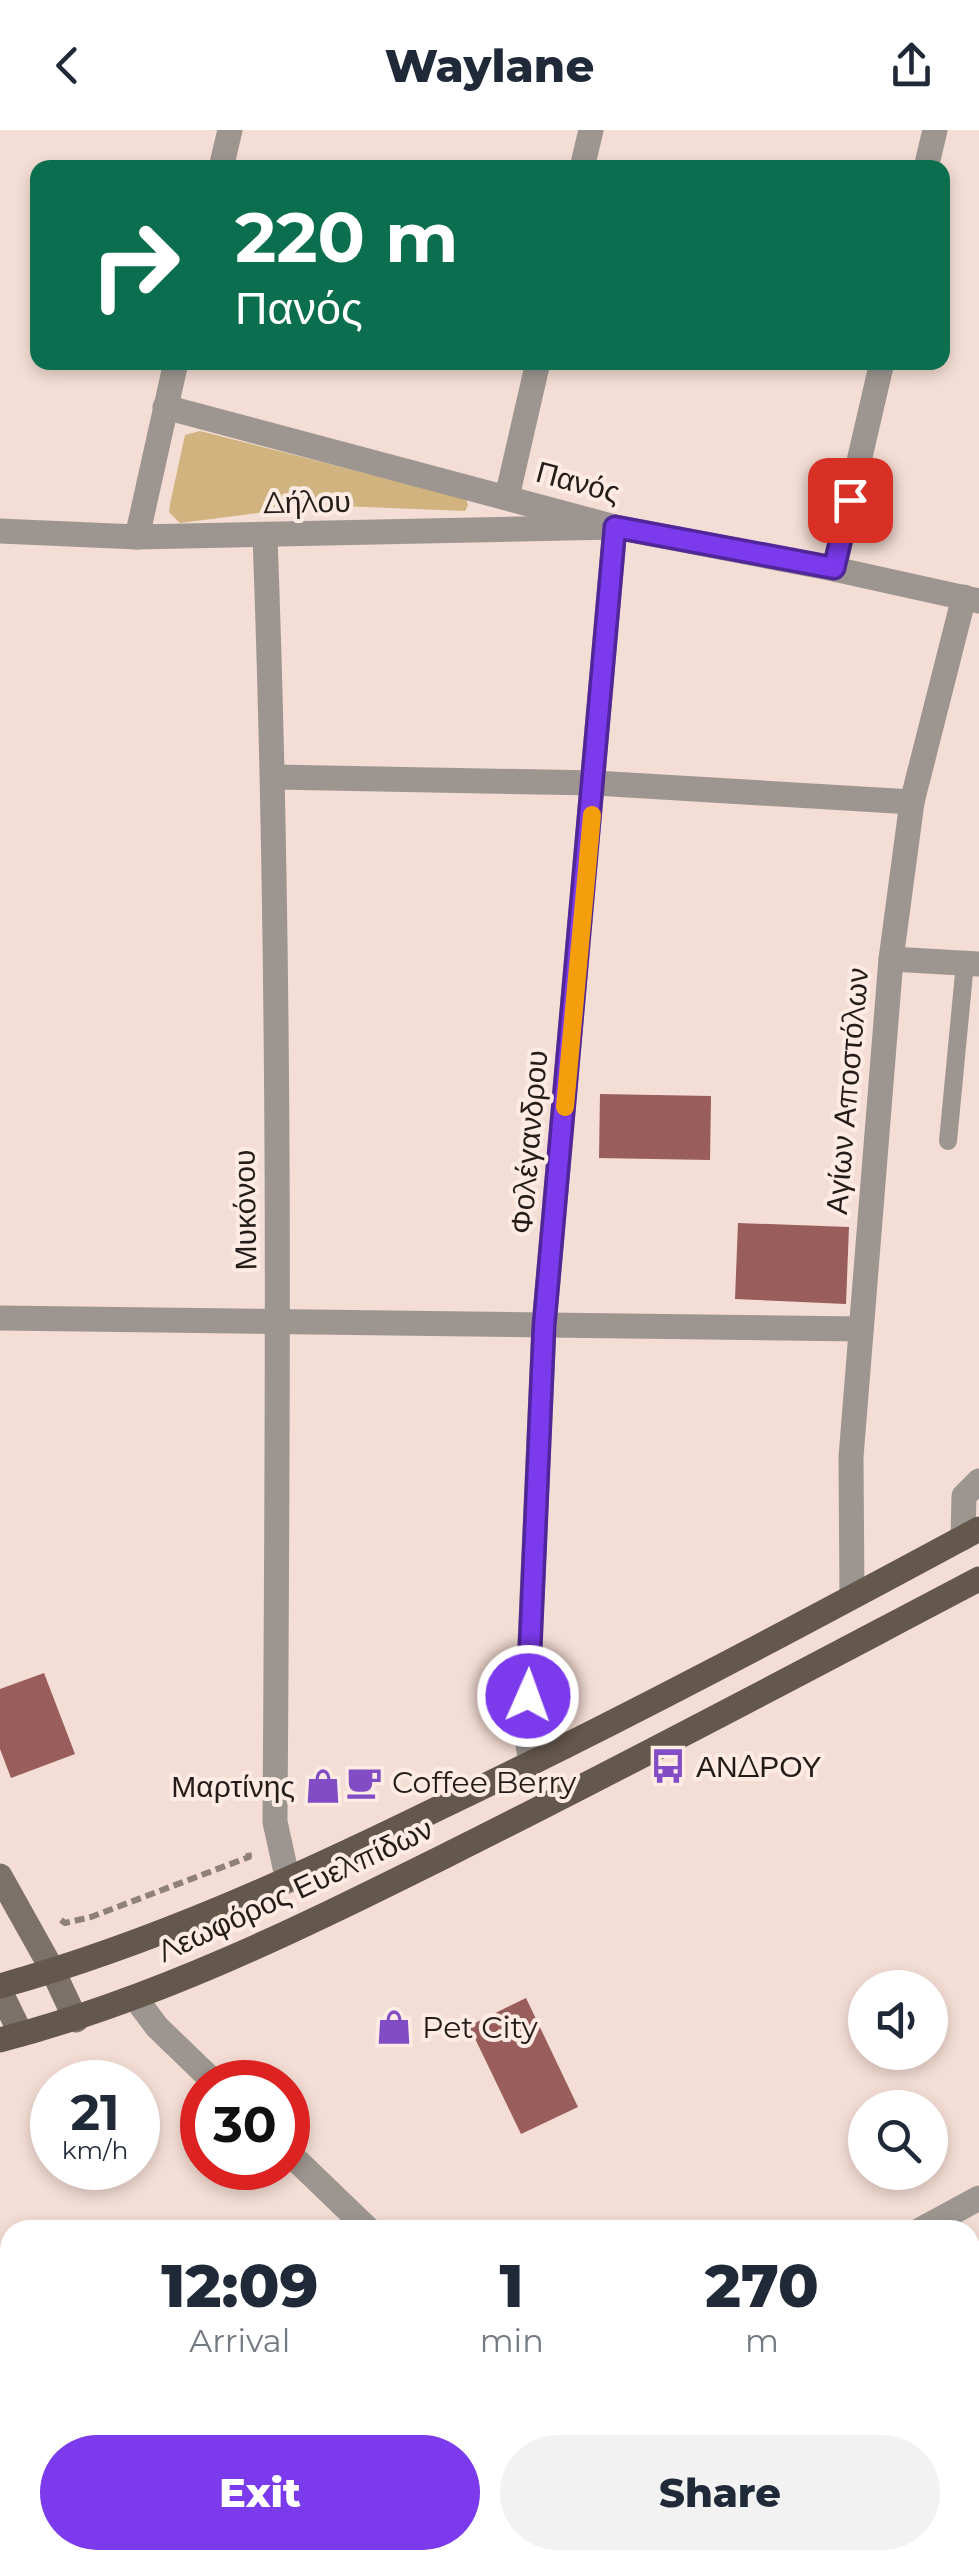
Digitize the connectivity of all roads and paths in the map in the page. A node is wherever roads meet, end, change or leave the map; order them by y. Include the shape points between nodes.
1 (230, 130) edge
2 (591, 130) edge
3 (934, 130) edge
4 (223, 160) edge
5 (584, 160) edge
6 (928, 160) edge
7 (174, 370) edge
8 (536, 370) edge
9 (880, 370) edge
10 (165, 407) junction
11 (507, 496) junction
12 (615, 527) junction
13 (0, 531) edge
14 (265, 536) junction
15 (137, 537) junction
16 (834, 568) junction
17 (971, 599) edge
18 (274, 777) junction
19 (595, 782) junction
20 (912, 802) junction
21 (891, 959) junction
22 (972, 964) edge
23 (948, 1142) dead end
24 (0, 1318) edge
25 (279, 1320) junction
26 (544, 1326) junction
27 (860, 1329) junction
28 (979, 1481) edge
29 (971, 1533) edge
30 (979, 1579) edge
31 (852, 1596) junction
32 (531, 1764) junction
33 (275, 1822) junction
34 (0, 1876) edge
35 (288, 1882) junction
36 (52, 1914) dead end
37 (53, 1971) junction
38 (0, 1989) edge
39 (136, 1999) junction
40 (76, 2020) junction
41 (11, 2037) edge
42 (191, 2060) edge
43 (310, 2173) edge
44 (979, 2198) edge
45 (359, 2220) edge
46 (938, 2220) edge

1 - 4 street
2 - 5 street
3 - 6 street
7 - 10 street
8 - 11 street
9 - 16 street
10 - 11 street, Πανός
10 - 15 street
11 - 12 street, Πανός
12 - 14 street, Δήλου
12 - 16 street, Πανός
12 - 19 street, Φολέγανδρου
13 - 15 street, Δήλου
14 - 15 street, Δήλου
14 - 18 street, Μυκόνου
16 - 17 street, Πανός
17 - 20 street, Αγίων Αποστόλων
18 - 19 street
18 - 25 street, Μυκόνου
19 - 20 street
19 - 26 street, Φολέγανδρου
20 - 21 street, Αγίων Αποστόλων
21 - 22 street
21 - 27 street, Αγίων Αποστόλων
22 - 23 lane
24 - 25 street
25 - 26 street
25 - 33 street, Μυκόνου
26 - 27 street
26 - 32 street, Φολέγανδρου via 526,1732
27 - 31 street, Αγίων Αποστόλων via 851,1457
28 - 29 street via 964,1496
29 - 31 main road, Λεωφόρος Ευελπίδων
30 - 39 main road, Λεωφόρος Ευελπίδων via 550,1804 307,1925
31 - 32 main road, Λεωφόρος Ευελπίδων
32 - 35 main road, Λεωφόρος Ευελπίδων
33 - 35 street, Μυκόνου
33 - 36 path via 248,1832 248,1857 91,1918 65,1923
34 - 37 main road
35 - 37 main road, Λεωφόρος Ευελπίδων
37 - 38 main road, Λεωφόρος Ευελπίδων
37 - 40 main road
38 - 41 main road
39 - 40 main road, Λεωφόρος Ευελπίδων
39 - 42 street
40 - 41 main road, Λεωφόρος Ευελπίδων
43 - 45 street
44 - 46 street

